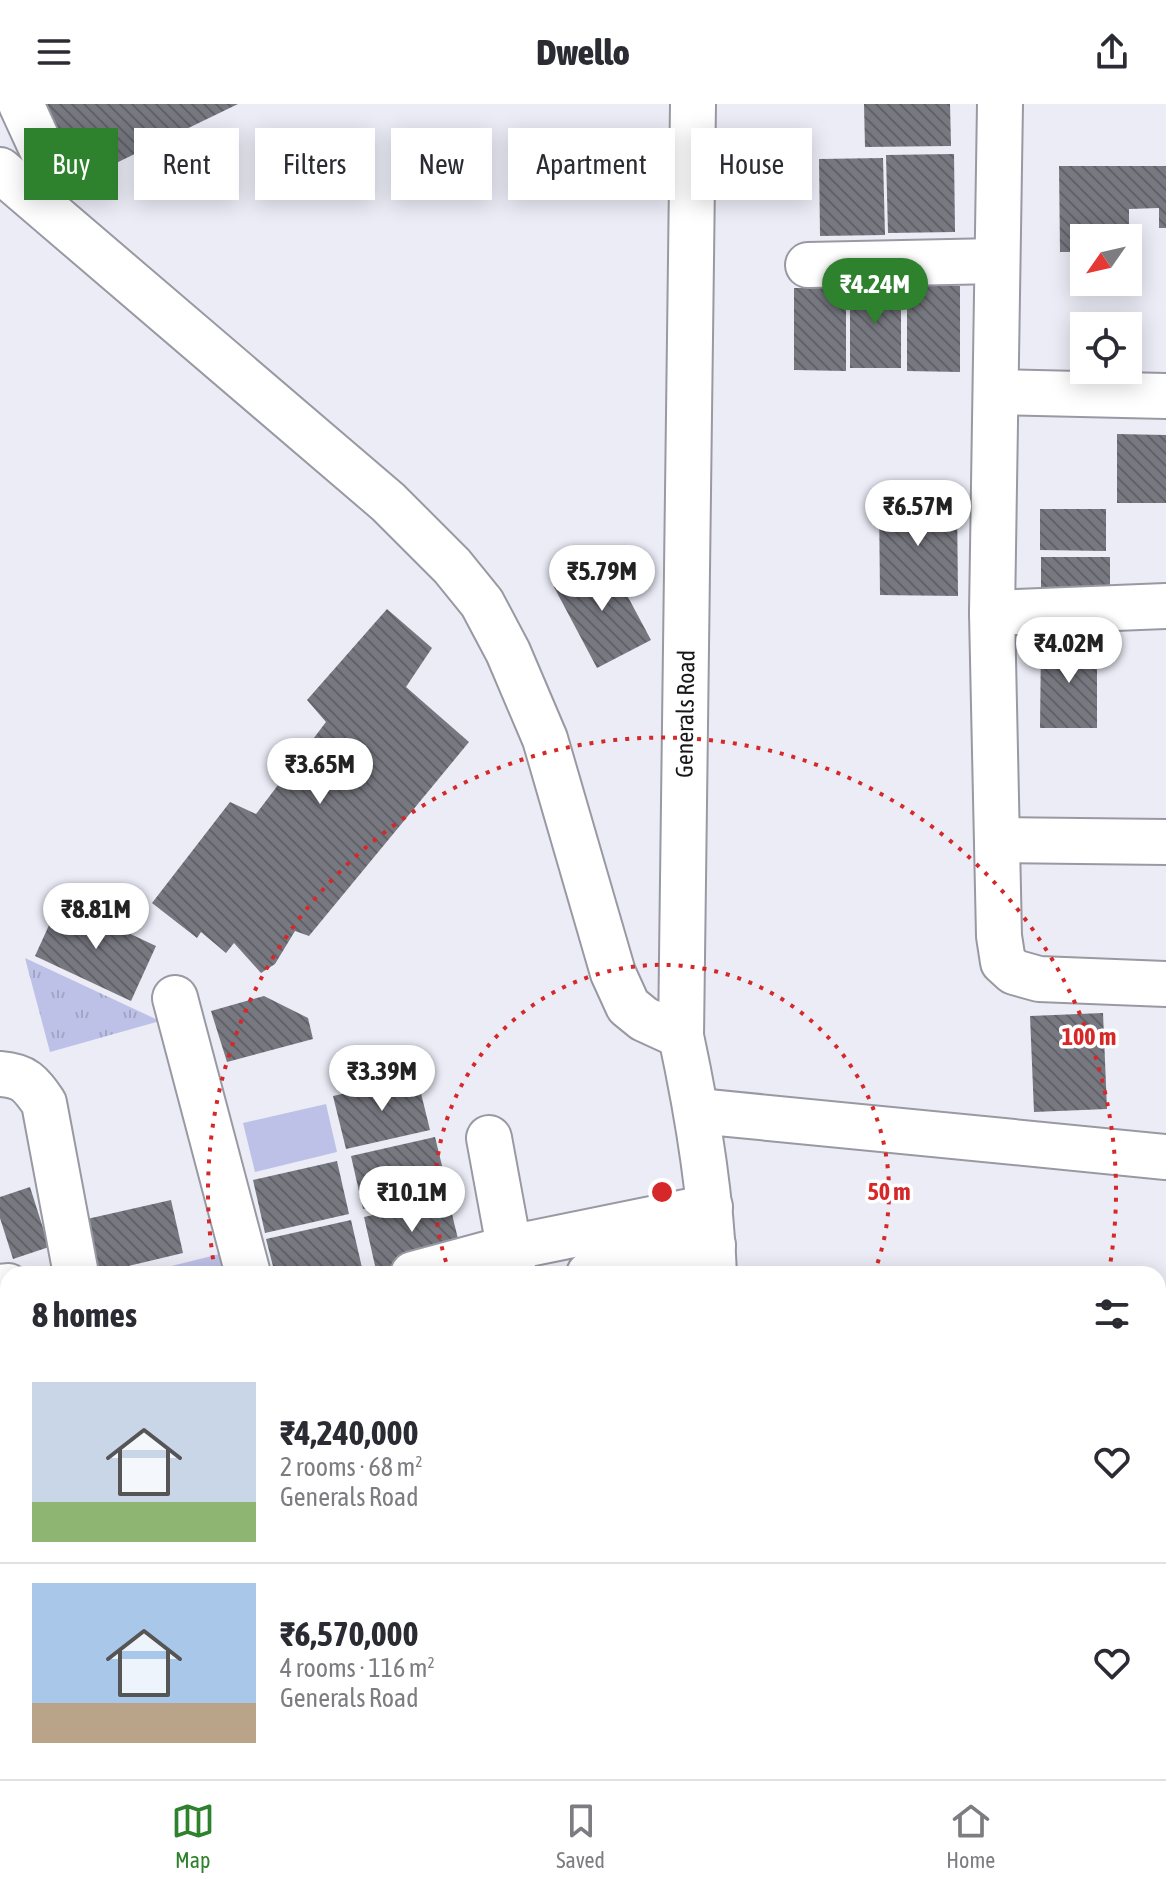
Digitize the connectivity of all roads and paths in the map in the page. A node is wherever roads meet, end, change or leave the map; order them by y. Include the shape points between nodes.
1 (21, 104) edge
2 (693, 104) edge
3 (1000, 104) edge
4 (32, 128) edge
5 (0, 170) edge
6 (997, 261) junction
7 (808, 265) dead end
8 (997, 392) junction
9 (1166, 396) edge
10 (1166, 606) edge
11 (992, 613) junction
12 (998, 840) junction
13 (1166, 842) edge
14 (1166, 984) edge
15 (175, 998) dead end
16 (681, 1036) junction
17 (0, 1074) edge
18 (698, 1111) junction
19 (489, 1138) dead end
20 (1166, 1157) edge
21 (712, 1242) edge
22 (512, 1261) edge
23 (75, 1266) edge
24 (246, 1266) edge
25 (474, 1266) edge
26 (620, 1266) edge

1 - 4 street
2 - 16 street, Generals Road
3 - 6 street
5 - 16 street via 388,502 482,603 545,739 613,973 628,1006
6 - 7 street
6 - 8 street
8 - 9 street
8 - 11 street
10 - 11 street
11 - 12 street
12 - 13 street
12 - 14 street via 999,936 1003,962 1014,972 1039,979
15 - 24 street
16 - 18 street, Generals Road
17 - 23 street via 17,1075 44,1103
18 - 20 street
18 - 21 street, Generals Road
19 - 22 street
21 - 22 street
21 - 26 street
22 - 25 street

